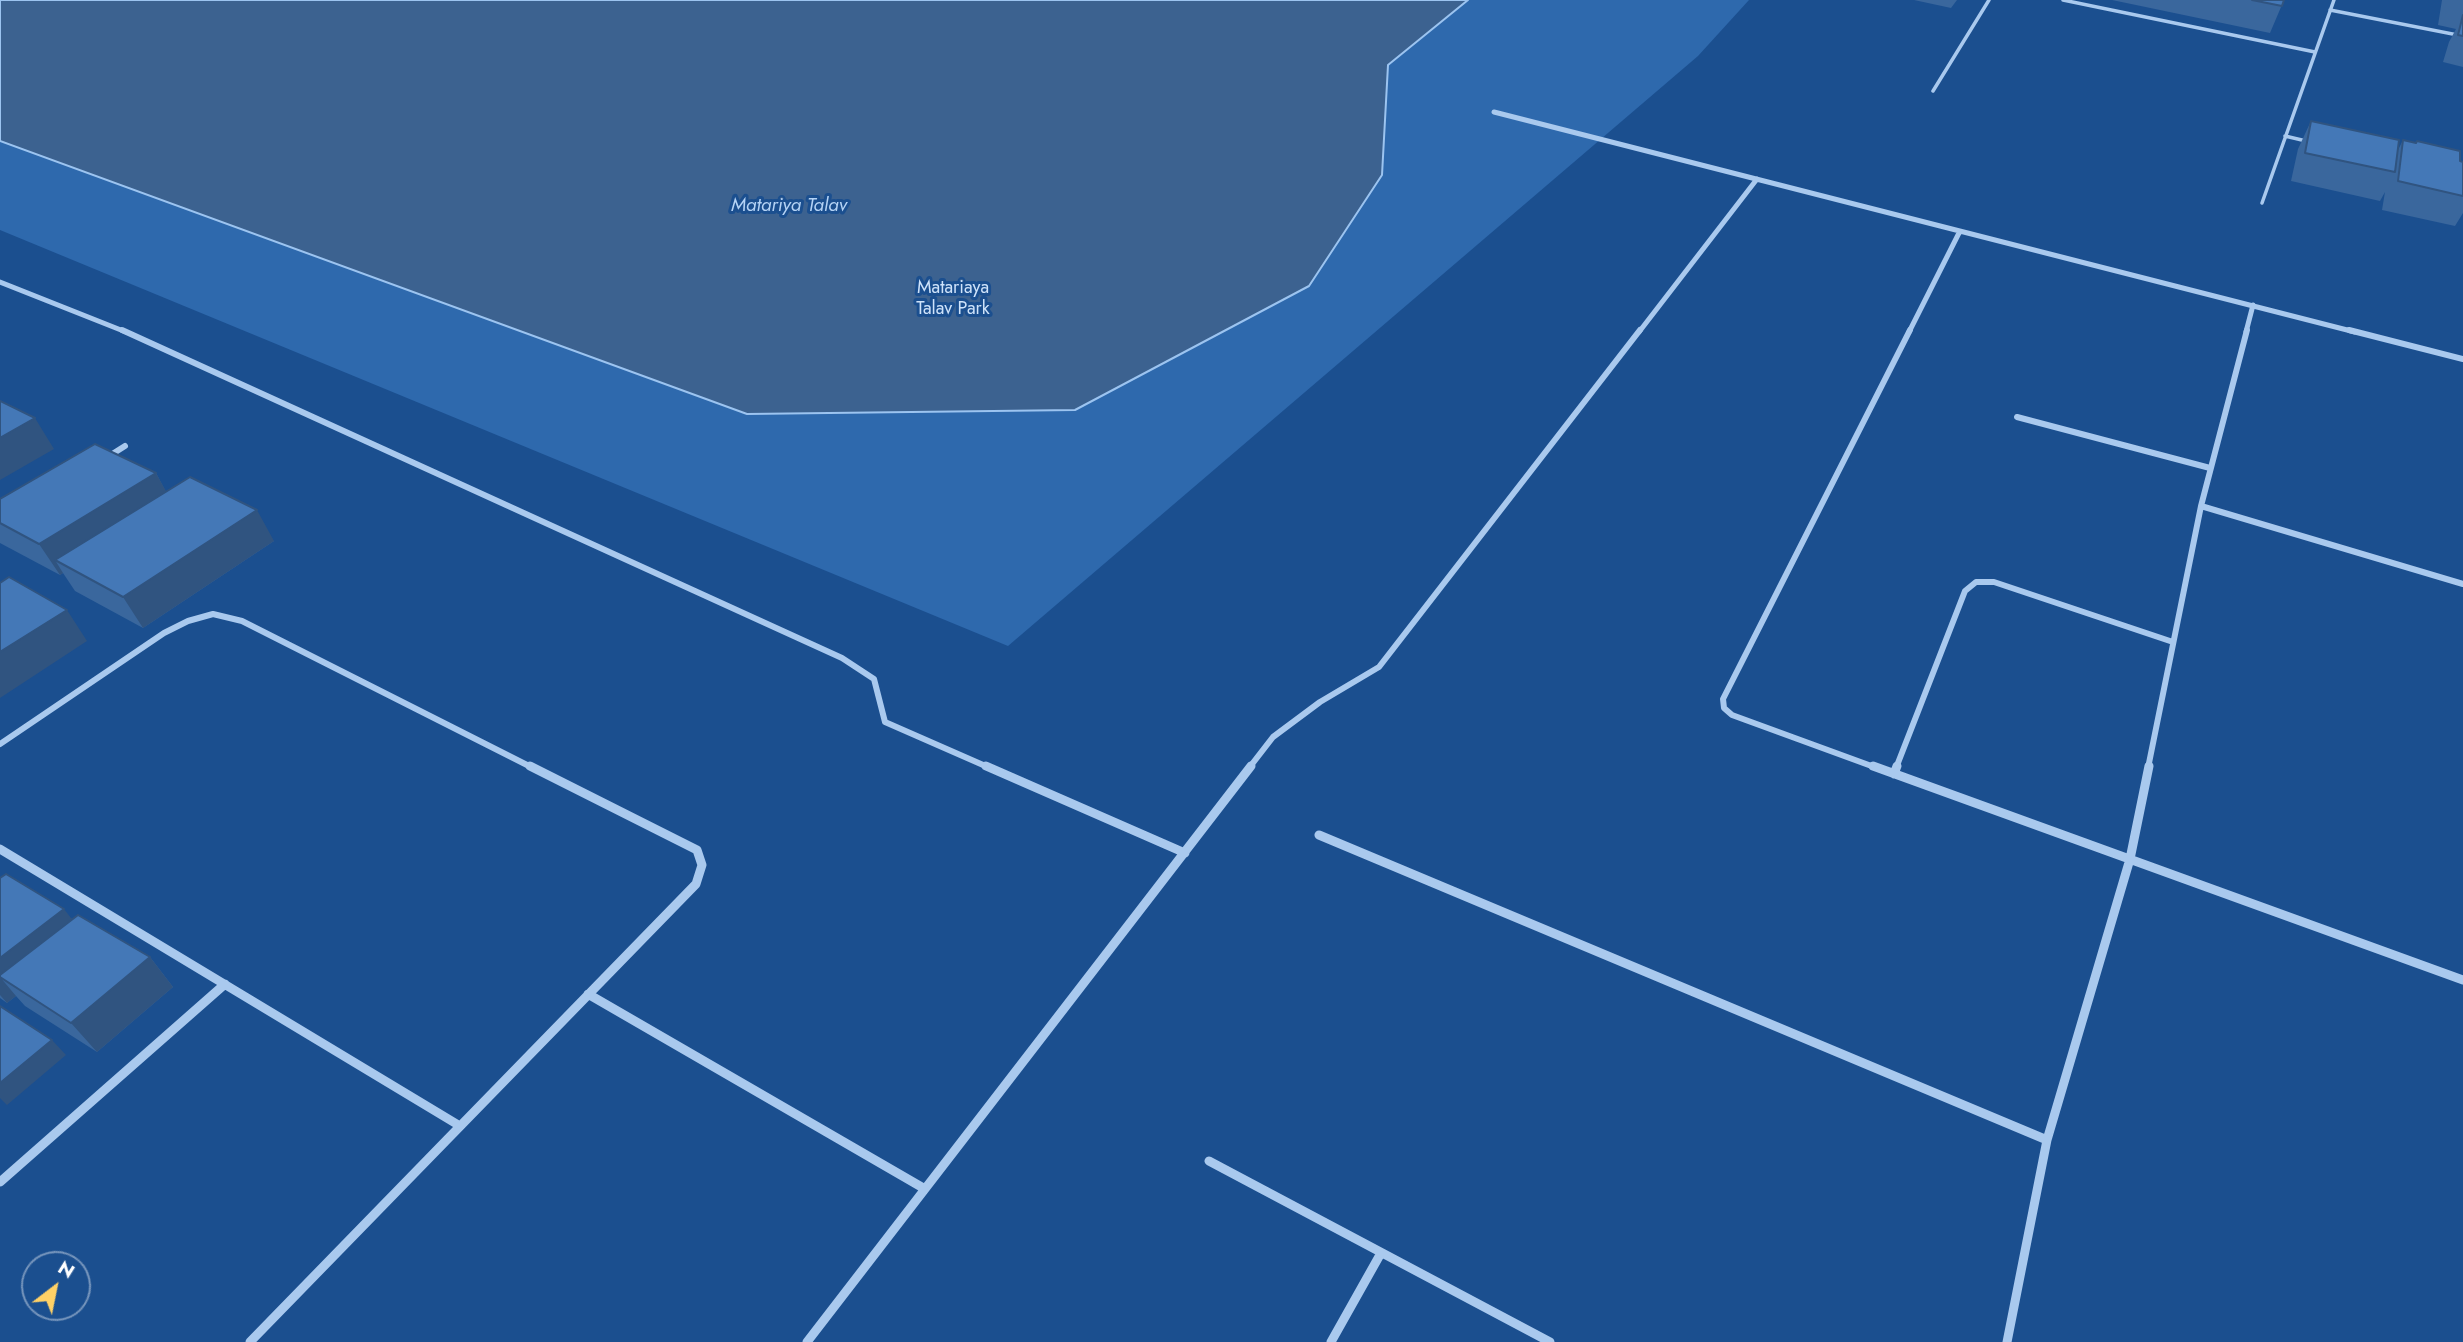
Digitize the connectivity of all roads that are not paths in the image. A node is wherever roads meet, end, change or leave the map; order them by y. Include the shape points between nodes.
1 (1989, 0) edge
2 (2063, 0) edge
3 (2333, 0) edge
4 (2330, 10) junction
5 (2463, 36) edge
6 (2315, 52) junction
7 (1933, 91) dead end
8 (1494, 112) dead end
9 (2285, 136) junction
10 (2311, 142) edge
11 (1757, 179) junction
12 (2262, 203) dead end
13 (1960, 231) junction
14 (0, 282) edge
15 (2253, 305) junction
16 (2463, 359) edge
17 (2017, 417) dead end
18 (125, 446) dead end
19 (102, 460) edge
20 (2210, 468) junction
21 (2201, 506) junction
22 (2463, 584) edge
23 (2173, 642) junction
24 (0, 744) edge
25 (1894, 774) junction
26 (1319, 835) dead end
27 (0, 849) edge
28 (1185, 853) junction
29 (2130, 859) junction
30 (2463, 980) edge
31 (225, 984) junction
32 (588, 994) junction
33 (460, 1126) junction
34 (2047, 1140) junction
35 (1209, 1161) dead end
36 (0, 1182) edge
37 (925, 1189) junction
38 (1381, 1253) junction
39 (250, 1342) edge
40 (807, 1342) edge
41 (1331, 1342) edge
42 (1550, 1342) edge
43 (2007, 1342) edge

1 - 7 lane
2 - 6 lane
3 - 4 lane
4 - 5 lane
4 - 6 lane
6 - 9 lane
8 - 11 street
9 - 10 lane
9 - 12 lane
11 - 13 street
11 - 28 street via 1379,667 1273,737
13 - 15 street
13 - 25 street via 1723,699 1724,708 1732,715
14 - 28 street via 122,330 842,658 874,679 885,722 892,726
15 - 16 street
15 - 20 street
17 - 20 street
18 - 19 street
20 - 21 street
21 - 22 street
21 - 23 street
23 - 25 street via 1994,582 1976,582 1965,591
23 - 29 street
24 - 32 street via 176,626 213,614 242,621 697,850 702,865 696,884
25 - 29 street
26 - 34 street
27 - 31 street
28 - 37 street
29 - 30 street
29 - 34 street
31 - 33 street
31 - 36 street
32 - 33 street
32 - 37 street
33 - 39 street
34 - 43 street
35 - 38 street
37 - 40 street
38 - 41 street
38 - 42 street

